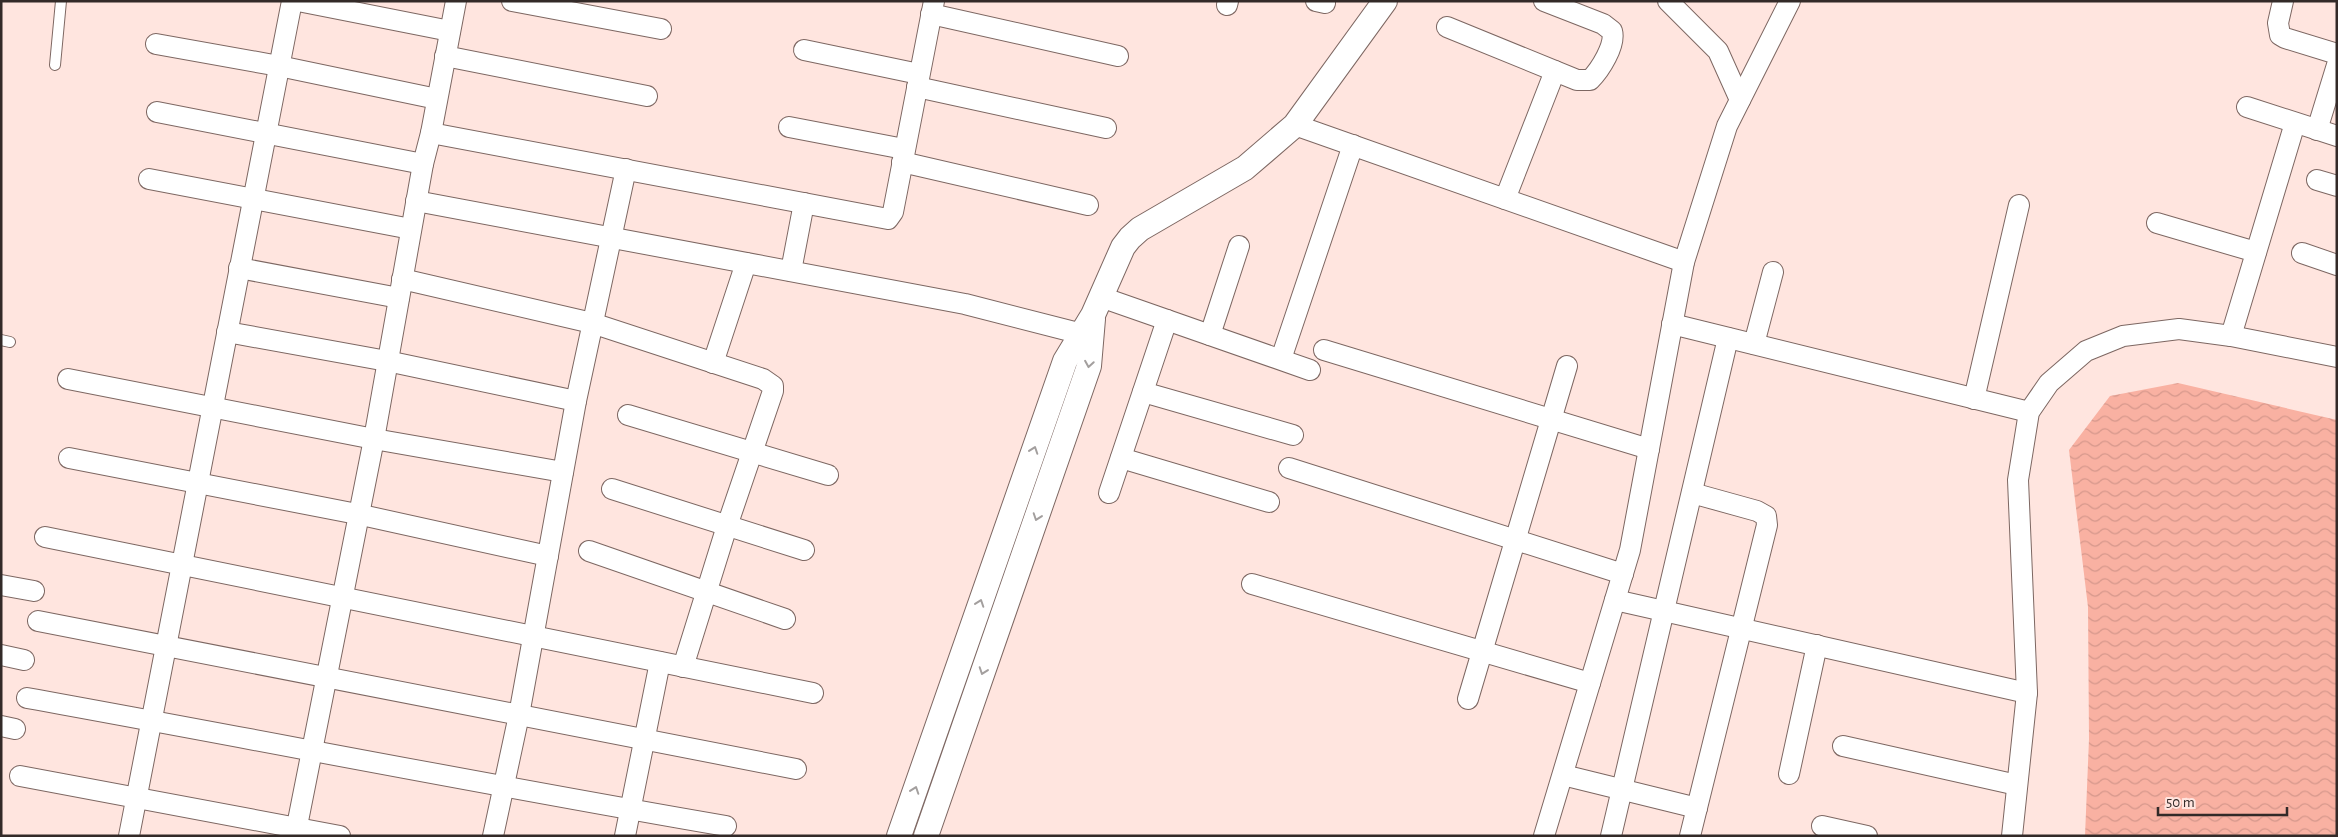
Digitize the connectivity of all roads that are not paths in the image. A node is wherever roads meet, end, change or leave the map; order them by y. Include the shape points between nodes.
1 (61, 1) edge
2 (292, 1) edge
3 (298, 1) edge
4 (456, 1) edge
5 (512, 1) edge
6 (1385, 1) edge
7 (1544, 1) edge
8 (1668, 1) edge
9 (1790, 1) edge
10 (2283, 1) edge
11 (932, 8) edge
12 (1447, 27) dead end
13 (661, 29) dead end
14 (450, 31) junction
15 (156, 44) dead end
16 (804, 50) dead end
17 (2337, 54) edge
18 (445, 56) junction
19 (1118, 56) dead end
20 (55, 65) dead end
21 (2337, 65) edge
22 (279, 66) junction
23 (1555, 71) junction
24 (918, 80) junction
25 (648, 96) dead end
26 (437, 99) junction
27 (1740, 100) junction
28 (2247, 107) dead end
29 (157, 112) dead end
30 (2295, 123) junction
31 (789, 127) dead end
32 (1106, 128) dead end
33 (1306, 129) junction
34 (2317, 130) junction
35 (266, 132) junction
36 (431, 133) junction
37 (2337, 136) edge
38 (1350, 144) junction
39 (903, 156) junction
40 (423, 164) junction
41 (626, 169) junction
42 (149, 179) dead end
43 (2317, 180) dead end
44 (2337, 186) edge
45 (253, 199) junction
46 (1505, 199) junction
47 (416, 202) junction
48 (804, 203) junction
49 (1088, 205) dead end
50 (2019, 205) dead end
51 (2157, 223) dead end
52 (411, 229) junction
53 (610, 239) junction
54 (1239, 246) dead end
55 (2256, 252) junction
56 (2302, 253) dead end
57 (1684, 262) junction
58 (746, 263) junction
59 (2337, 264) edge
60 (239, 268) junction
61 (791, 271) junction
62 (1773, 272) dead end
63 (400, 288) junction
64 (1096, 307) junction
65 (1167, 320) junction
66 (592, 323) junction
67 (1672, 324) junction
68 (227, 332) junction
69 (1210, 335) junction
70 (2231, 336) junction
71 (1728, 338) junction
72 (1754, 344) junction
73 (1324, 350) dead end
74 (2337, 357) edge
75 (1281, 359) junction
76 (387, 361) junction
77 (713, 363) junction
78 (1567, 366) dead end
79 (1310, 370) dead end
80 (68, 379) dead end
81 (1143, 392) junction
82 (1974, 398) junction
83 (576, 401) junction
84 (212, 408) junction
85 (2029, 412) junction
86 (628, 415) dead end
87 (1551, 419) junction
88 (1293, 435) dead end
89 (374, 439) junction
90 (1649, 449) junction
91 (752, 452) junction
92 (69, 458) dead end
93 (1121, 458) junction
94 (1289, 468) dead end
95 (563, 472) junction
96 (828, 475) dead end
97 (198, 483) junction
98 (612, 489) dead end
99 (1109, 493) dead end
100 (1692, 493) junction
101 (1269, 502) dead end
102 (357, 514) junction
103 (727, 526) junction
104 (46, 537) dead end
105 (1515, 540) junction
106 (804, 550) dead end
107 (589, 551) dead end
108 (548, 556) junction
109 (182, 565) junction
110 (1623, 574) junction
111 (1252, 584) dead end
112 (1, 585) edge
113 (34, 591) dead end
114 (706, 591) junction
115 (342, 597) junction
116 (1615, 600) junction
117 (1664, 611) junction
118 (785, 619) dead end
119 (38, 621) dead end
120 (1741, 630) junction
121 (534, 637) junction
122 (1817, 645) junction
123 (166, 646) junction
124 (1482, 652) junction
125 (1, 656) edge
126 (24, 660) dead end
127 (660, 662) junction
128 (683, 667) junction
129 (326, 677) junction
130 (1590, 683) junction
131 (813, 693) dead end
132 (2027, 693) junction
133 (27, 698) dead end
134 (1468, 700) dead end
135 (520, 714) junction
136 (151, 720) junction
137 (645, 739) junction
138 (1843, 746) dead end
139 (312, 750) junction
140 (796, 769) dead end
141 (1789, 774) dead end
142 (1563, 775) junction
143 (20, 776) dead end
144 (2017, 785) junction
145 (502, 788) junction
146 (1622, 790) junction
147 (136, 798) junction
148 (1697, 808) junction
149 (631, 810) junction
150 (726, 826) dead end
151 (1822, 826) dead end
152 (296, 832) edge
153 (129, 836) edge
154 (340, 836) edge
155 (493, 836) edge
156 (626, 836) edge
157 (899, 836) edge
158 (926, 836) edge
159 (1544, 836) edge
160 (1611, 836) edge
161 (1690, 836) edge
162 (1867, 836) edge
163 (2012, 836) edge

1 - 20 lane
2 - 22 street
3 - 14 street
4 - 14 street
5 - 13 street
6 - 33 street
7 - 23 street via 1603,24 1613,36 1596,74 1590,80 1577,80
8 - 27 street via 1718,51
9 - 27 street
10 - 17 street via 2278,23 2280,34
11 - 19 street
11 - 24 street
12 - 23 street
14 - 18 street
15 - 22 street
16 - 24 street
18 - 25 street
18 - 26 street
21 - 34 street
22 - 26 street
22 - 35 street
23 - 46 street
24 - 32 street
24 - 39 street
26 - 36 street
27 - 57 street via 1727,126
28 - 30 street
29 - 35 street
30 - 34 street
30 - 55 street
31 - 39 street
33 - 38 street
33 - 64 street via 1140,229 1123,247
34 - 37 street
35 - 40 street
35 - 45 street
36 - 40 street
36 - 41 street
38 - 46 street
38 - 75 street
39 - 48 street via 893,212 888,219
39 - 49 street
40 - 47 street
41 - 48 street
41 - 53 street
42 - 45 street
43 - 44 street
45 - 52 street
45 - 60 street
46 - 57 street
47 - 52 street
47 - 53 street
48 - 61 street
50 - 82 street
51 - 55 street
52 - 63 street
53 - 58 street
53 - 66 street
54 - 69 street
55 - 70 street
56 - 59 street
57 - 67 street
58 - 61 street
58 - 77 street
60 - 63 street
60 - 68 street
61 - 64 street via 997,310
62 - 72 street
63 - 66 street
63 - 76 street
64 - 65 street
157 -> 64 street via 1065,361
64 -> 158 street via 1089,366
65 - 69 street
65 - 81 street
66 - 77 street
66 - 83 street
67 - 71 street
67 - 90 street
68 - 76 street
68 - 84 street
69 - 75 street
70 - 74 street
70 - 85 street via 2179,329 2123,336 2086,351 2049,384
71 - 72 street
71 - 100 street
72 - 82 street
73 - 87 street
75 - 79 street
76 - 83 street
76 - 89 street
77 - 91 street via 763,379 773,386
78 - 87 street
80 - 84 street
81 - 88 street
81 - 93 street
82 - 85 street
83 - 95 street
84 - 89 street
84 - 97 street
85 - 132 street via 2018,480
86 - 91 street
87 - 90 street
87 - 105 street
89 - 95 street
89 - 102 street
90 - 110 street
91 - 96 street
91 - 103 street
92 - 97 street
93 - 99 street
93 - 101 street
94 - 105 street
95 - 108 street
97 - 102 street
97 - 109 street
98 - 103 street
100 - 117 street
100 - 120 street via 1766,516 1767,525
102 - 108 street
102 - 115 street
103 - 106 street
103 - 114 street
104 - 109 street
105 - 110 street
105 - 124 street
107 - 114 street
108 - 121 street
109 - 115 street
109 - 123 street
110 - 116 street
111 - 124 street
112 - 113 street
114 - 118 street
114 - 128 street
115 - 121 street
115 - 129 street
116 - 117 street
116 - 130 street
117 - 120 street
117 - 146 street
119 - 123 street
120 - 122 street
120 - 148 street
121 - 127 street
121 - 135 street
122 - 132 street
122 - 141 street
123 - 129 street
123 - 136 street
124 - 130 street
124 - 134 street
125 - 126 street
127 - 128 street
127 - 137 street
128 - 131 street
129 - 135 street
129 - 139 street
130 - 142 street
132 - 144 street
133 - 136 street
135 - 137 street
135 - 145 street
136 - 139 street
136 - 147 street
137 - 140 street
137 - 149 street
138 - 144 street
139 - 145 street
139 - 152 street
142 - 146 street
142 - 159 street
143 - 147 street
144 - 163 street
145 - 149 street
145 - 155 street
146 - 148 street
146 - 160 street
147 - 152 street
147 - 153 street
148 - 161 street
149 - 150 street
149 - 156 street
151 - 162 street
152 - 154 street

